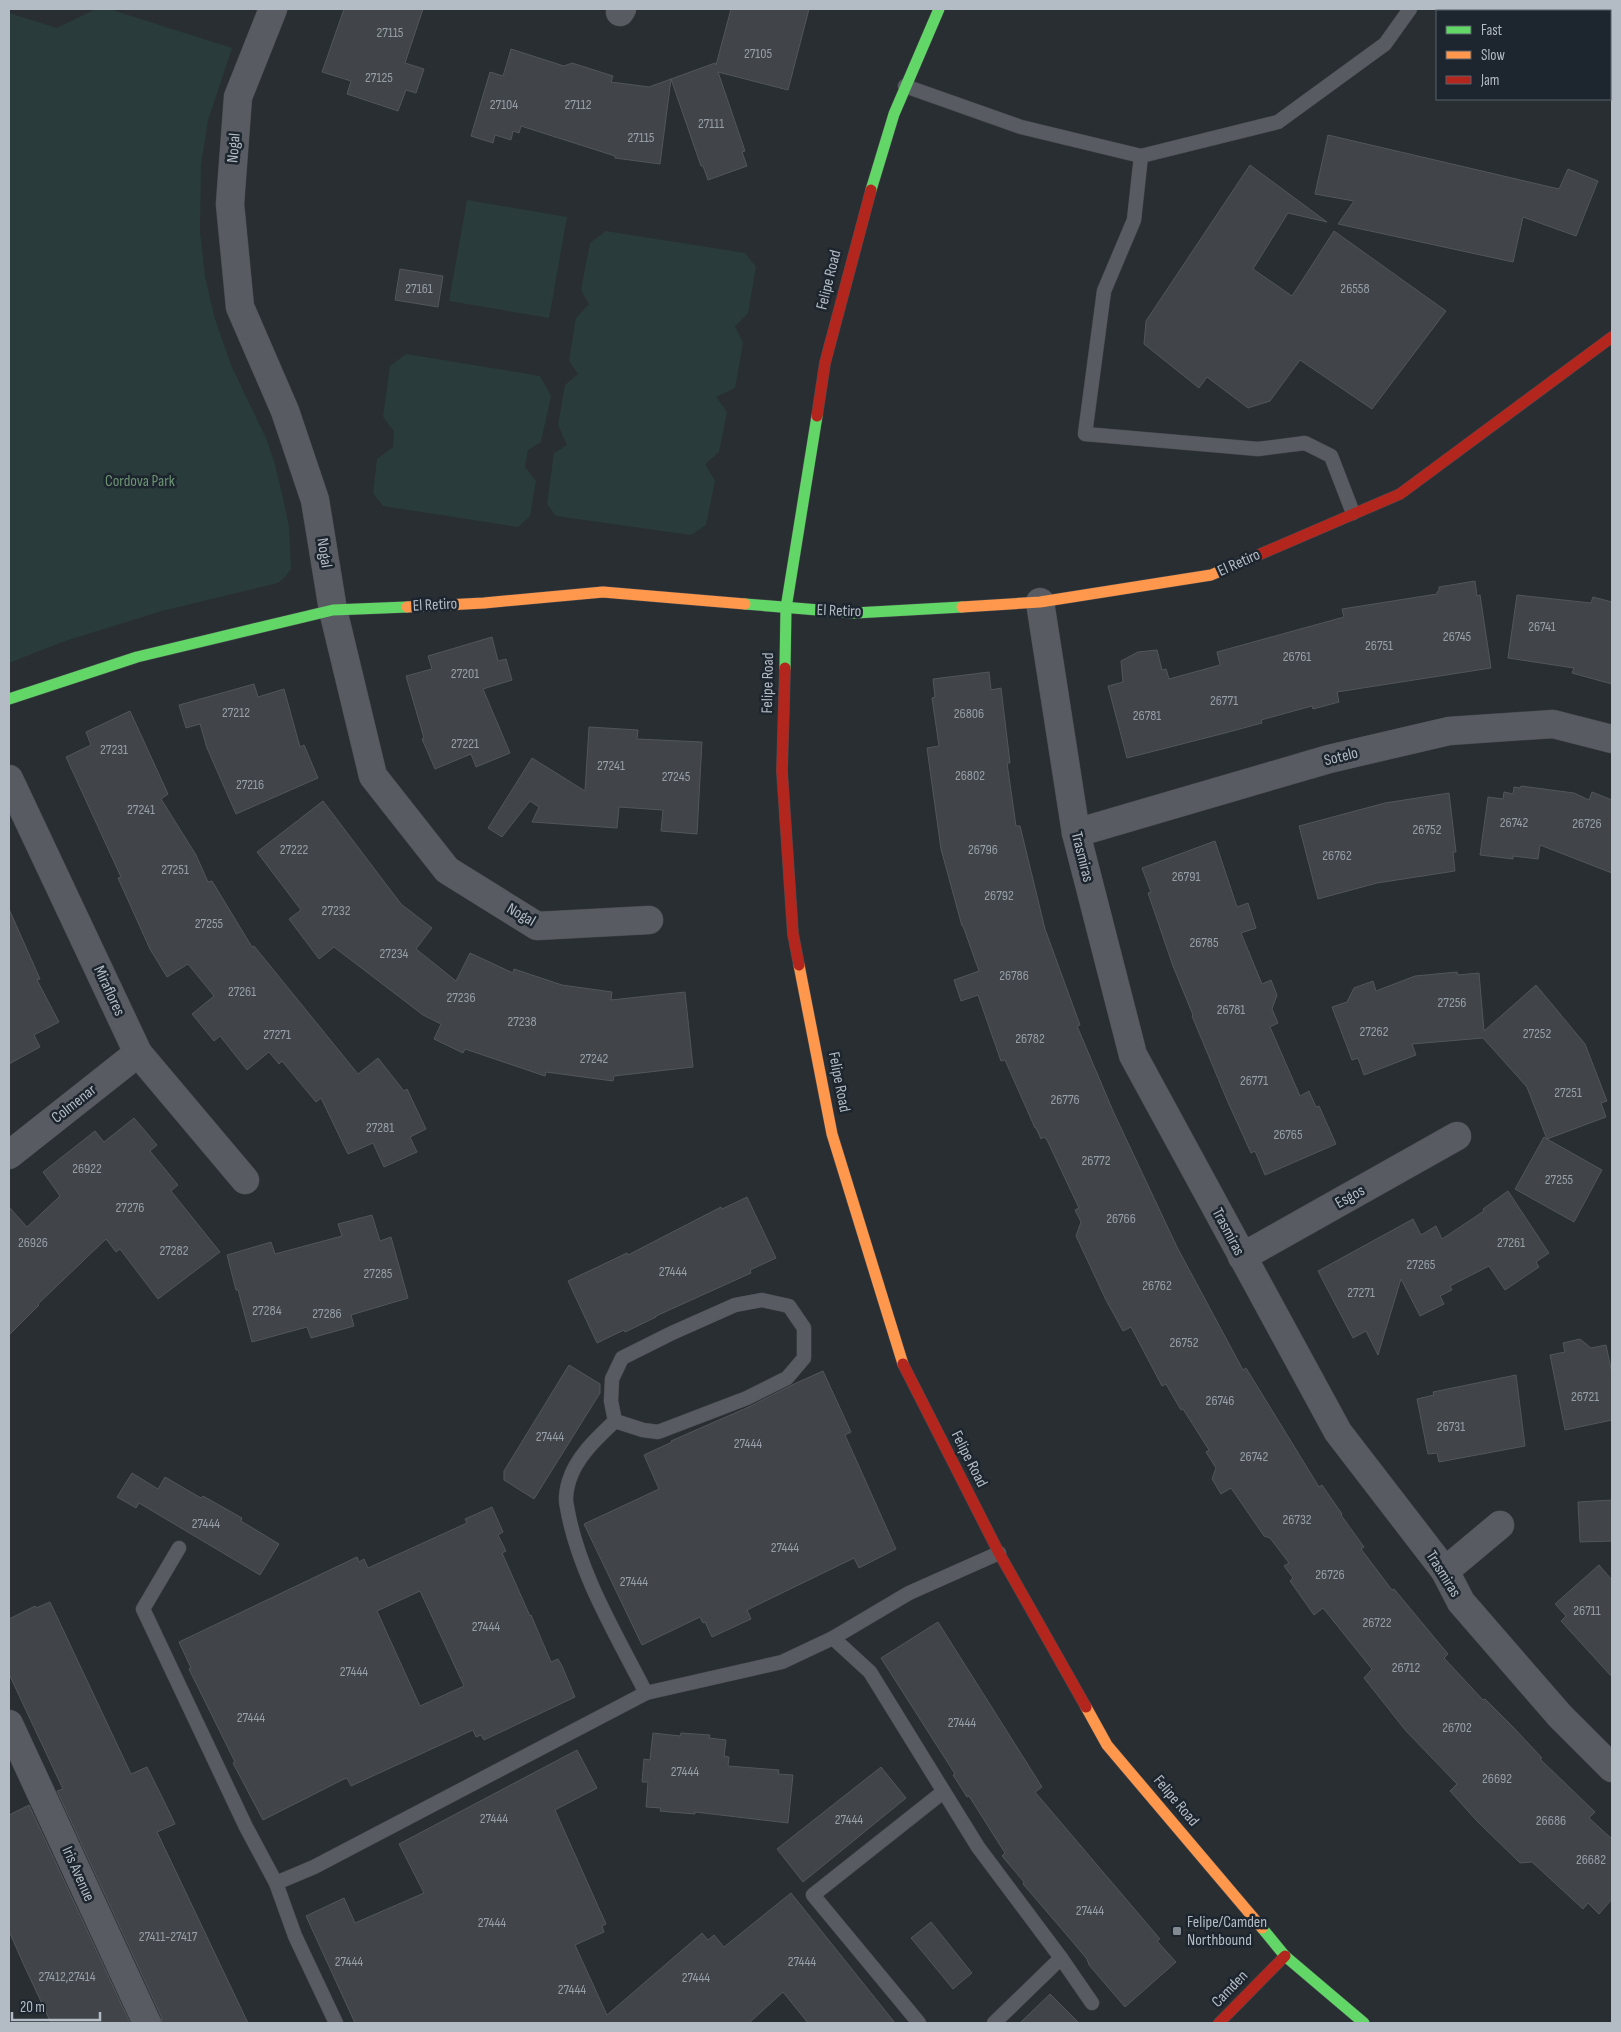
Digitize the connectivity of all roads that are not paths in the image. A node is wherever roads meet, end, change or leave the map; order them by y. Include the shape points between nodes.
1 (273, 9) edge
2 (939, 9) edge
3 (1410, 9) edge
4 (905, 86) junction
5 (1141, 156) junction
6 (1612, 337) edge
7 (1353, 514) junction
8 (1040, 602) junction
9 (786, 608) junction
10 (333, 610) junction
11 (9, 699) edge
12 (1612, 739) edge
13 (9, 779) edge
14 (1076, 833) junction
15 (649, 920) dead end
16 (138, 1053) junction
17 (1457, 1136) dead end
18 (9, 1155) edge
19 (245, 1180) dead end
20 (1242, 1257) junction
21 (616, 1421) junction
22 (1500, 1525) dead end
23 (179, 1548) dead end
24 (999, 1553) junction
25 (1444, 1571) junction
26 (833, 1638) junction
27 (646, 1693) junction
28 (9, 1724) edge
29 (15, 1753) edge
30 (1612, 1768) edge
31 (943, 1792) junction
32 (276, 1883) junction
33 (1285, 1956) junction
34 (1061, 1958) junction
35 (1092, 2003) dead end
36 (147, 2023) edge
37 (336, 2023) edge
38 (919, 2023) edge
39 (994, 2023) edge
40 (1219, 2023) edge
41 (1364, 2023) edge

1 - 10 street, Nogal via 238,97 230,204 240,307 286,411 315,500
2 - 4 main road, Felipe Road
3 - 5 lane via 1386,44 1278,122
4 - 5 lane via 1021,127
4 - 9 main road, Felipe Road via 857,238 825,363
5 - 7 lane via 1134,220 1104,291 1085,434 1258,449 1305,443 1331,456
6 - 7 main road, El Retiro via 1400,494
7 - 8 main road, El Retiro via 1211,575
8 - 9 main road, El Retiro via 855,613
8 - 14 street, Trasmiras
9 - 10 main road, El Retiro via 603,592 484,603
9 - 24 main road, Felipe Road via 782,771 793,934 832,1134 904,1366
10 - 11 main road, El Retiro via 137,657
10 - 15 street, Nogal via 373,776 447,870 537,926
12 - 14 street, Sotelo via 1553,724 1449,731 1328,759
13 - 16 street, Miraflores
14 - 20 street, Trasmiras via 1133,1055
16 - 18 street, Colmenar
16 - 19 street, Miraflores
17 - 20 street, Esgos
20 - 25 street, Trasmiras via 1338,1432
21 - 21 lane via 611,1401 612,1379 622,1358 672,1332 735,1305 762,1300 789,1306 804,1328 804,1358 787,1378 747,1398 658,1432
21 - 27 lane via 578,1462 569,1480 566,1506 580,1555
22 - 25 street
23 - 32 lane via 144,1609 246,1827
24 - 26 lane via 909,1593
24 - 33 main road, Felipe Road via 1108,1745
25 - 30 street, Trasmiras via 1460,1602 1560,1716
26 - 27 lane via 782,1662
26 - 31 lane via 870,1672
27 - 32 lane via 314,1867
28 - 29 street, Iris Avenue
29 - 36 street, Iris Avenue
31 - 34 lane via 978,1847
31 - 38 lane via 813,1895
32 - 37 lane via 295,1936
33 - 40 main road, Camden
33 - 41 main road, Felipe Road
34 - 35 lane
34 - 39 lane

